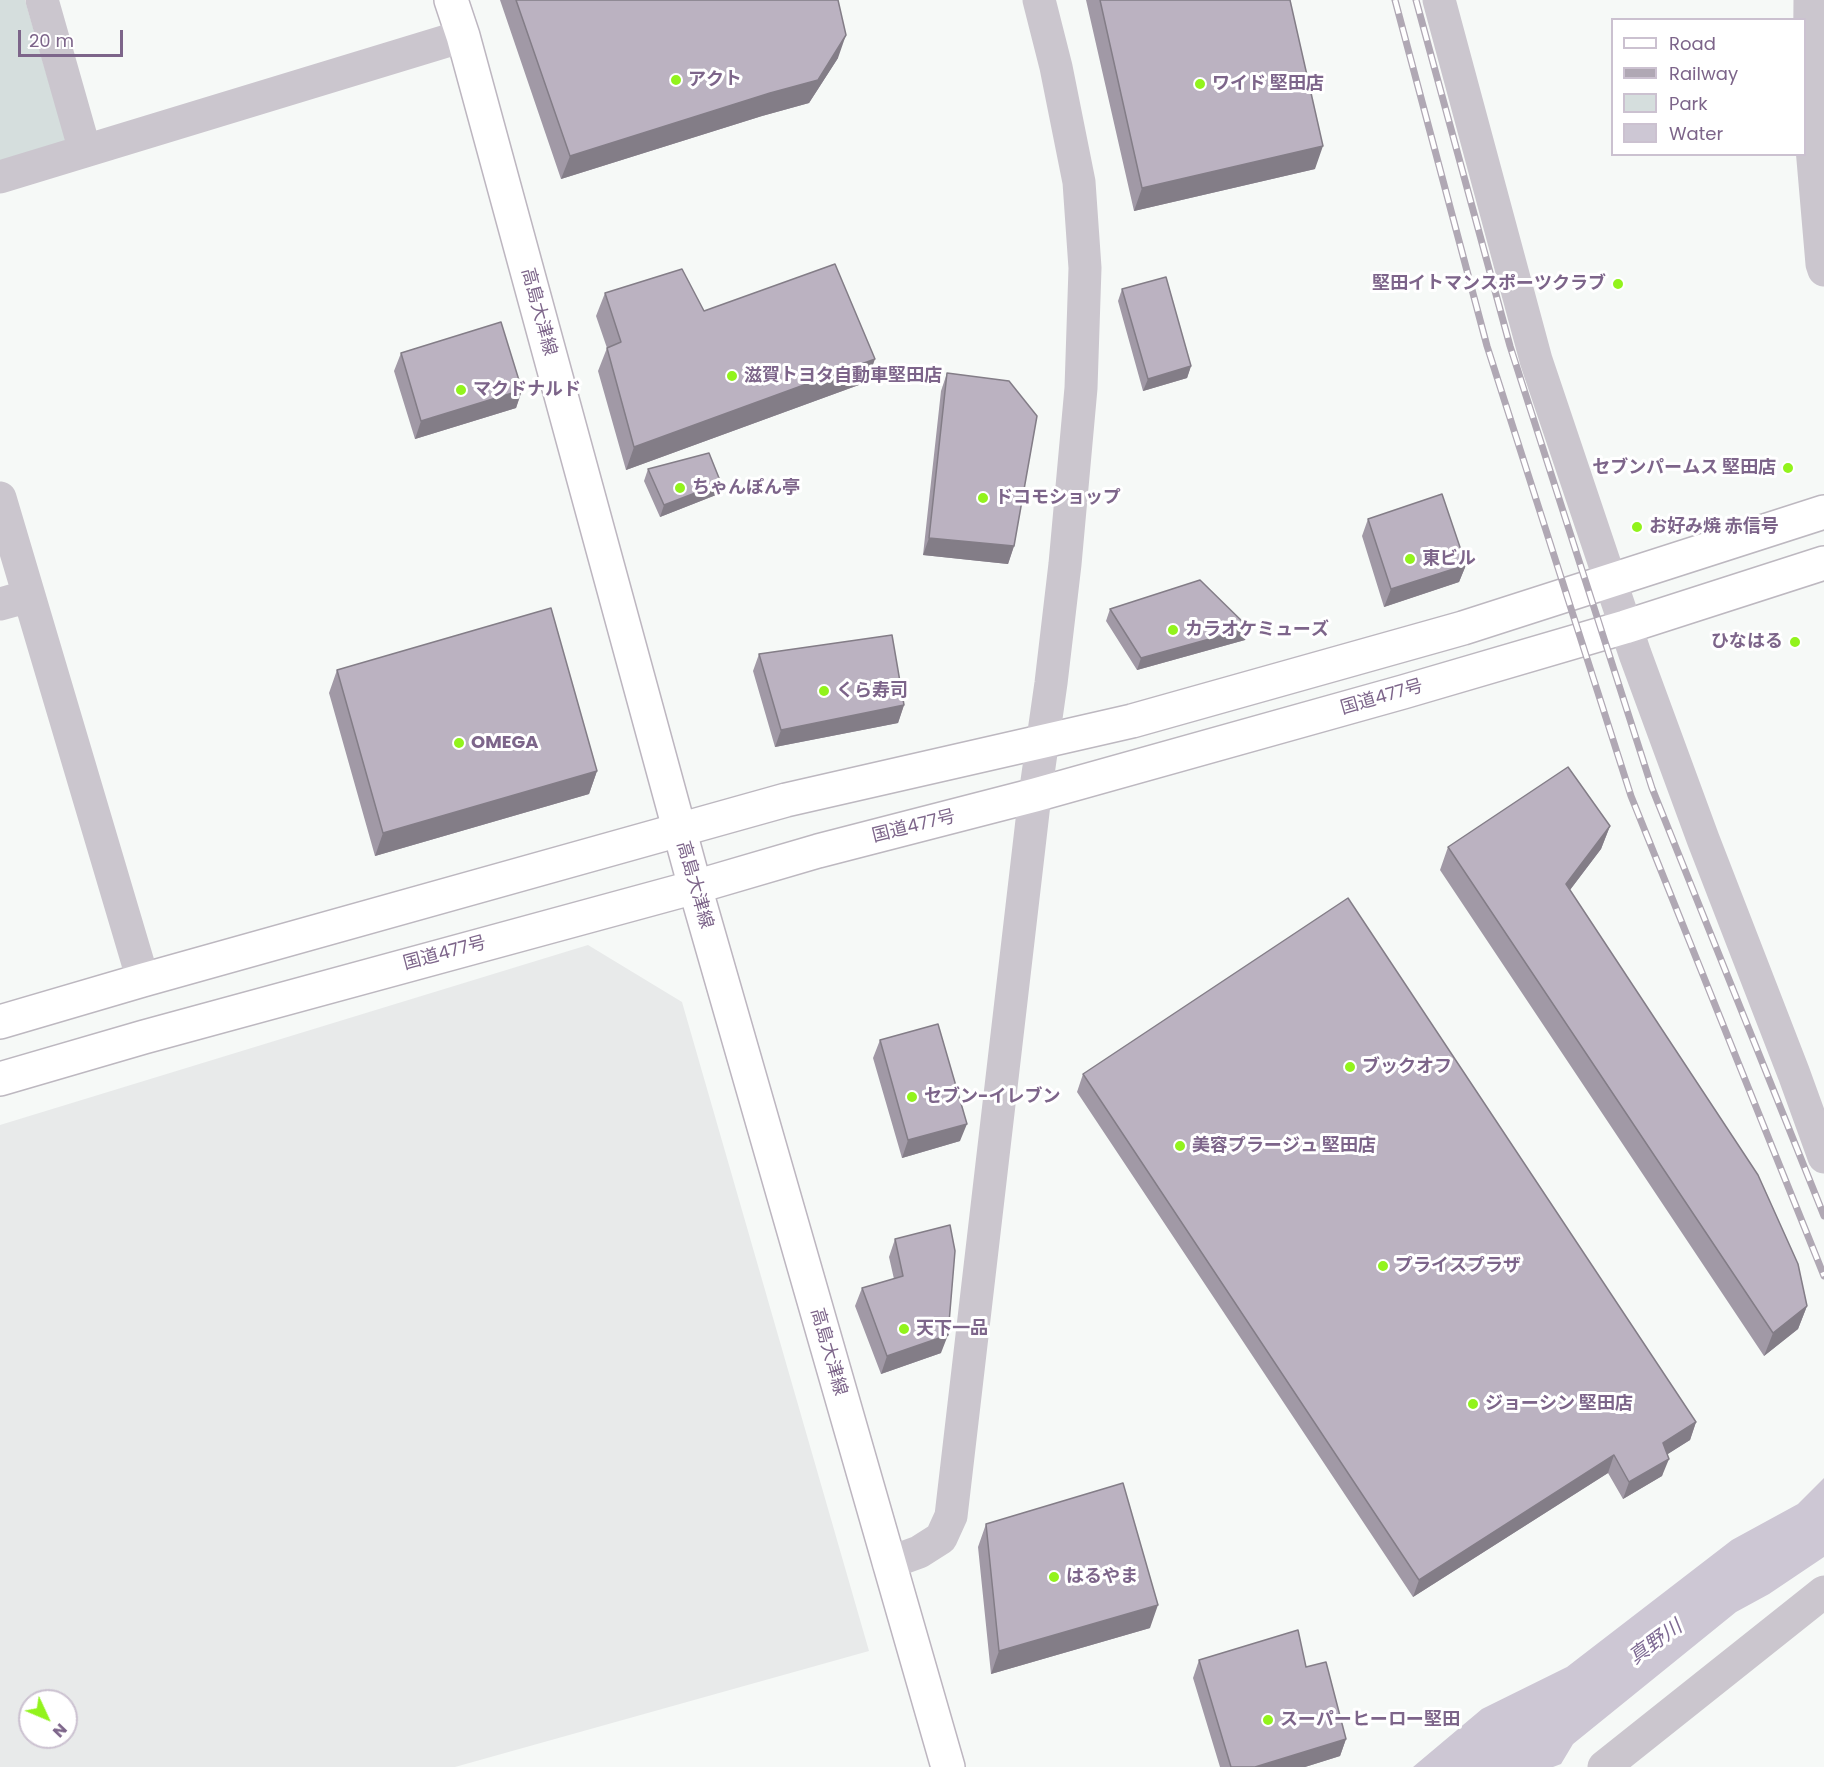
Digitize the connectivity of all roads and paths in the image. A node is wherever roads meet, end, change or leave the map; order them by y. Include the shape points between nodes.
1 (42, 0) edge
2 (451, 0) edge
3 (1039, 0) edge
4 (1439, 0) edge
5 (1810, 0) edge
6 (463, 36) junction
7 (85, 151) junction
8 (0, 177) edge
9 (1824, 270) edge
10 (0, 498) edge
11 (1824, 512) edge
12 (1824, 563) edge
13 (1610, 582) junction
14 (14, 600) edge
15 (1625, 627) junction
16 (1042, 743) junction
17 (1035, 795) junction
18 (679, 829) junction
19 (695, 886) junction
20 (143, 980) junction
21 (0, 1022) edge
22 (0, 1079) edge
23 (1824, 1158) edge
24 (888, 1563) junction
25 (1824, 1592) edge
26 (948, 1767) edge
27 (1604, 1767) edge

1 - 7 street
2 - 6 main road, 高島大津線
3 - 16 street via 1079,182 1085,268 1080,400
4 - 13 street via 1536,360
5 - 9 street via 1809,113
6 - 7 street
6 - 18 main road, 高島大津線
7 - 8 street
10 - 14 street
11 - 13 main road
12 - 15 main road, 国道477号
13 - 15 street
13 - 16 main road via 1463,628
14 - 20 street
15 - 17 main road, 国道477号
15 - 23 street
16 - 17 street
16 - 18 main road via 786,800
17 - 19 main road, 国道477号
17 - 24 street via 951,1516 941,1538 919,1552
18 - 19 main road, 高島大津線
18 - 20 main road
19 - 22 main road, 国道477号
19 - 24 main road, 高島大津線
20 - 21 main road
24 - 26 main road, 高島大津線
25 - 27 street

